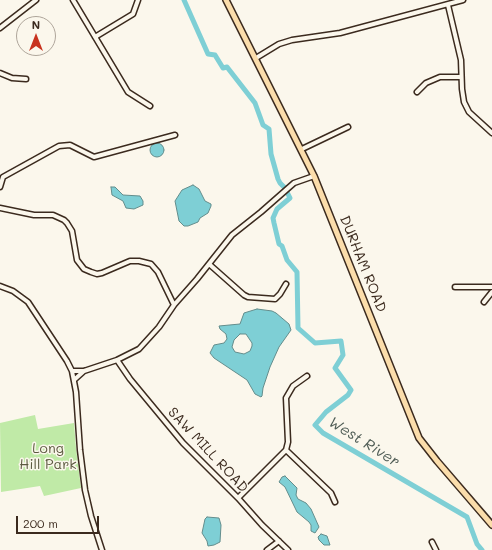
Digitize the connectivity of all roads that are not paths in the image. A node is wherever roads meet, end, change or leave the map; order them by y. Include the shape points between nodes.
1 (36, 0) edge
2 (73, 0) edge
3 (138, 0) edge
4 (226, 0) edge
5 (464, 0) edge
6 (448, 5) junction
7 (0, 28) edge
8 (95, 37) junction
9 (256, 58) junction
10 (0, 73) edge
11 (461, 77) junction
12 (26, 79) dead end
13 (417, 92) dead end
14 (150, 106) dead end
15 (348, 127) dead end
16 (492, 133) edge
17 (175, 135) dead end
18 (302, 149) junction
19 (314, 176) junction
20 (0, 187) edge
21 (0, 208) edge
22 (209, 264) junction
23 (286, 284) dead end
24 (0, 286) edge
25 (455, 287) dead end
26 (492, 287) edge
27 (492, 292) edge
28 (484, 302) dead end
29 (174, 305) junction
30 (117, 360) junction
31 (72, 370) junction
32 (84, 371) junction
33 (307, 376) dead end
34 (74, 380) junction
35 (286, 450) junction
36 (238, 498) junction
37 (335, 502) dead end
38 (492, 525) edge
39 (279, 541) junction
40 (432, 542) dead end
41 (102, 550) edge
42 (267, 550) edge
43 (288, 550) edge
44 (436, 550) edge

1 - 7 street
2 - 8 street
3 - 8 street via 133,14
4 - 9 main road, DURHAM ROAD
5 - 6 street
6 - 9 street via 340,33 292,40 279,44
6 - 11 street via 461,60
8 - 14 street via 128,92
9 - 18 main road, DURHAM ROAD
10 - 12 street via 12,78
11 - 13 street via 440,77 426,83
11 - 16 street via 466,107
15 - 18 street
17 - 20 street via 94,157 70,145 60,146 3,177
18 - 19 main road, DURHAM ROAD
19 - 22 street via 294,182 232,235
19 - 38 main road, DURHAM ROAD via 419,438
21 - 29 street via 64,220 72,230 77,260 84,269 91,272 102,273 130,261 151,264 158,272
22 - 23 street via 248,297 275,299
22 - 29 street
24 - 31 street via 20,295 30,305
25 - 26 street
27 - 28 street
29 - 30 street via 139,349
30 - 32 street
30 - 36 street, SAW MILL ROAD via 183,443
31 - 32 street
31 - 34 street
32 - 34 street
33 - 35 street via 293,386 286,398
34 - 41 street via 85,490
35 - 36 street
35 - 37 street via 331,493
36 - 39 street, SAW MILL ROAD
39 - 42 street
39 - 43 street, SAW MILL ROAD
40 - 44 street

